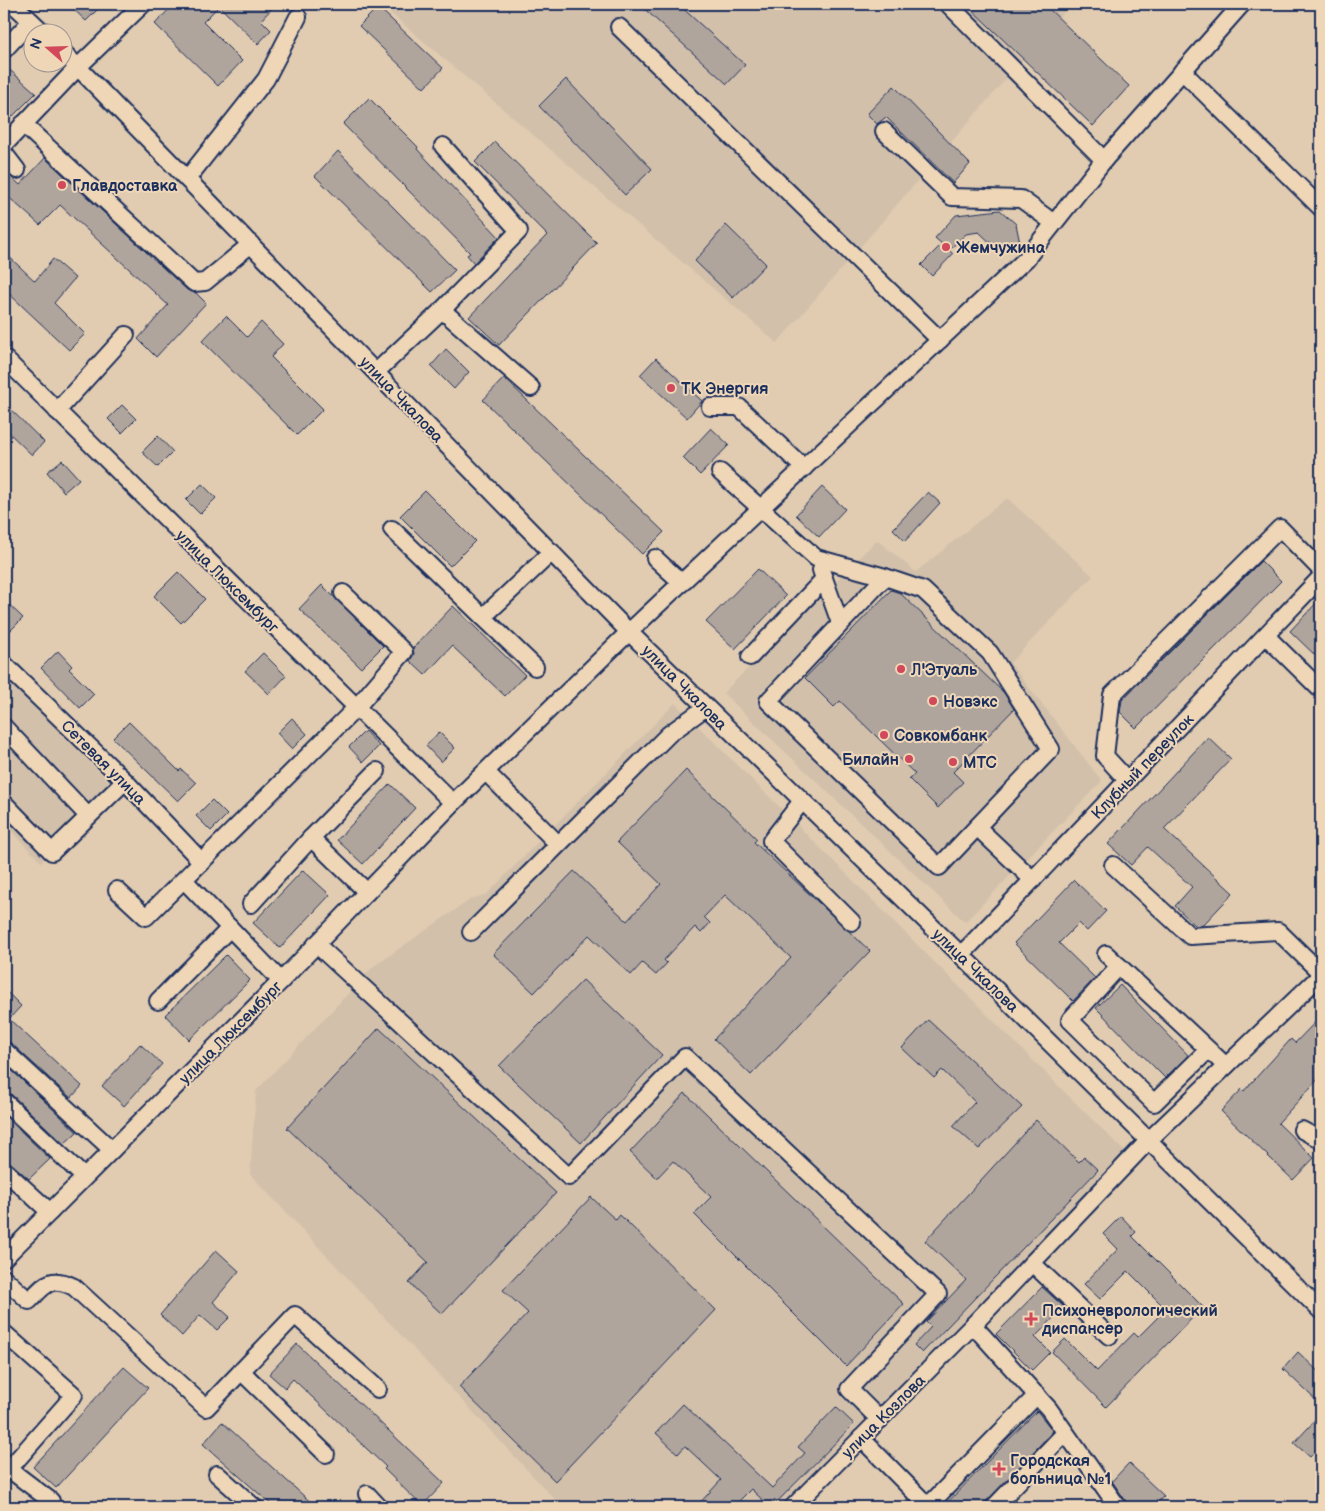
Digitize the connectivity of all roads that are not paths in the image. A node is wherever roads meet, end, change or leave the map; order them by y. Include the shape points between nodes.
1 (14, 4) edge
2 (143, 4) edge
3 (948, 4) edge
4 (1242, 4) edge
5 (298, 17) dead end
6 (31, 21) joint
7 (619, 27) dead end
8 (4, 50) edge
9 (72, 61) edge
10 (78, 67) junction
11 (1182, 72) junction
12 (23, 124) junction
13 (884, 130) dead end
14 (4, 145) edge
15 (442, 146) dead end
16 (4, 153) edge
17 (1104, 160) junction
18 (17, 170) dead end
19 (187, 179) junction
20 (1321, 208) edge
21 (1054, 223) junction
22 (251, 244) junction
23 (442, 310) junction
24 (126, 335) dead end
25 (940, 340) junction
26 (4, 358) edge
27 (376, 372) junction
28 (531, 388) dead end
29 (710, 407) dead end
30 (57, 411) junction
31 (804, 468) junction
32 (720, 472) dead end
33 (760, 510) junction
34 (392, 529) dead end
35 (552, 552) junction
36 (655, 558) dead end
37 (816, 558) junction
38 (1321, 570) edge
39 (885, 577) junction
40 (1321, 577) edge
41 (824, 578) junction
42 (682, 583) junction
43 (343, 593) dead end
44 (484, 617) junction
45 (840, 623) junction
46 (629, 632) junction
47 (1266, 636) junction
48 (750, 657) dead end
49 (4, 664) edge
50 (535, 667) dead end
51 (1321, 690) edge
52 (356, 708) junction
53 (705, 708) junction
54 (4, 727) edge
55 (377, 771) dead end
56 (486, 772) junction
57 (125, 781) junction
58 (1128, 781) junction
59 (802, 801) junction
60 (4, 803) edge
61 (453, 803) junction
62 (88, 816) junction
63 (977, 827) junction
64 (311, 838) junction
65 (558, 844) junction
66 (202, 862) junction
67 (1114, 865) dead end
68 (184, 880) junction
69 (1033, 880) junction
70 (117, 890) dead end
71 (367, 892) junction
72 (251, 904) dead end
73 (852, 922) dead end
74 (230, 928) junction
75 (471, 932) dead end
76 (316, 944) junction
77 (1106, 954) dead end
78 (961, 955) junction
79 (1119, 966) junction
80 (1321, 974) edge
81 (281, 981) junction
82 (158, 1001) dead end
83 (4, 1050) edge
84 (1208, 1050) junction
85 (1226, 1066) junction
86 (4, 1101) edge
87 (1302, 1130) dead end
88 (1149, 1140) junction
89 (1321, 1140) edge
90 (112, 1150) junction
91 (4, 1170) edge
92 (84, 1177) junction
93 (10, 1185) edge
94 (50, 1212) junction
95 (4, 1258) edge
96 (1032, 1263) junction
97 (4, 1278) edge
98 (1321, 1310) edge
99 (973, 1326) junction
100 (4, 1333) edge
101 (1108, 1336) dead end
102 (241, 1371) junction
103 (378, 1389) dead end
104 (1037, 1395) junction
105 (880, 1420) junction
106 (1065, 1434) junction
107 (861, 1438) junction
108 (326, 1454) dead end
109 (217, 1474) dead end
110 (367, 1494) dead end
111 (46, 1507) edge
112 (254, 1507) edge
113 (379, 1507) edge
114 (793, 1507) edge
115 (928, 1507) edge
116 (994, 1507) edge
117 (1118, 1507) edge

1 - 6 street
2 - 10 street
3 - 17 street
4 - 11 street, улица Люксембург
5 - 19 street via 266,79
6 - 8 street
7 - 25 street
9 - 10 street, улица Чкалова
10 - 12 street
10 - 19 street, улица Чкалова
11 - 17 street, улица Люксембург
11 - 20 street
12 - 14 street
12 - 22 street via 194,283 204,282
13 - 21 street via 952,197 1021,199
15 - 23 street via 519,231
16 - 18 street
17 - 21 street, улица Люксембург
19 - 22 street, улица Чкалова
21 - 25 street, улица Люксембург via 1026,259
22 - 27 street, улица Чкалова
23 - 27 street
23 - 28 street
24 - 30 street
25 - 31 street, улица Люксембург
26 - 30 street, улица Люксембург
27 - 35 street, улица Чкалова
29 - 31 street via 739,407
30 - 52 street, улица Люксембург
31 - 33 street, улица Люксембург
32 - 33 street
33 - 37 street
33 - 42 street, улица Люксембург
34 - 44 street
35 - 44 street
35 - 46 street, улица Чкалова
36 - 42 street
37 - 39 street
37 - 41 street
38 - 58 street via 1280,528 1112,695 1105,756
39 - 45 street
39 - 63 street via 923,590 990,653 1051,749
40 - 47 street, Клубный переулок
41 - 45 street
41 - 48 street
42 - 46 street, улица Люксембург
43 - 52 street via 404,652
44 - 50 street
45 - 63 street via 768,702 939,867
46 - 53 street, улица Чкалова
46 - 56 street, улица Люксембург
47 - 51 street
47 - 58 street, Клубный переулок
49 - 57 street, Сетевая улица
52 - 61 street, улица Люксембург
52 - 66 street
53 - 59 street, улица Чкалова
53 - 65 street via 669,734
54 - 62 street
55 - 64 street
56 - 61 street, улица Люксембург
56 - 65 street
57 - 62 street
57 - 66 street, Сетевая улица
58 - 69 street, Клубный переулок
59 - 73 street via 771,841
59 - 78 street, улица Чкалова
60 - 62 street via 52,852
61 - 71 street, улица Люксембург
63 - 69 street
64 - 71 street
64 - 72 street
65 - 75 street
66 - 68 street
67 - 80 street via 1190,936 1278,931
68 - 70 street via 146,917
68 - 74 street
69 - 78 street, Клубный переулок
71 - 76 street, улица Люксембург
74 - 81 street
74 - 82 street
76 - 81 street, улица Люксембург
76 - 105 street via 569,1177 684,1057 938,1294 849,1389
77 - 79 street
78 - 88 street, улица Чкалова
79 - 84 street
79 - 84 street via 1070,1020 1154,1103
80 - 85 street, улица Козлова
81 - 90 street, улица Люксембург
83 - 90 street
84 - 85 street
85 - 88 street, улица Козлова
86 - 92 street
87 - 89 street
88 - 96 street, улица Козлова
88 - 98 street, улица Чкалова
90 - 92 street, улица Люксембург
91 - 93 street
92 - 94 street, улица Люксембург
93 - 94 street
94 - 95 street, улица Люксембург
96 - 99 street, улица Козлова
96 - 101 street
97 - 102 street via 28,1301 54,1280 74,1287 206,1408
99 - 104 street
99 - 105 street, улица Козлова
100 - 111 street via 74,1395 8,1468 51,1501
102 - 103 street via 295,1315
102 - 108 street
104 - 106 street
104 - 115 street
105 - 107 street, улица Козлова
106 - 116 street
106 - 117 street
107 - 114 street, улица Козлова
107 - 115 street
109 - 112 street
110 - 113 street

